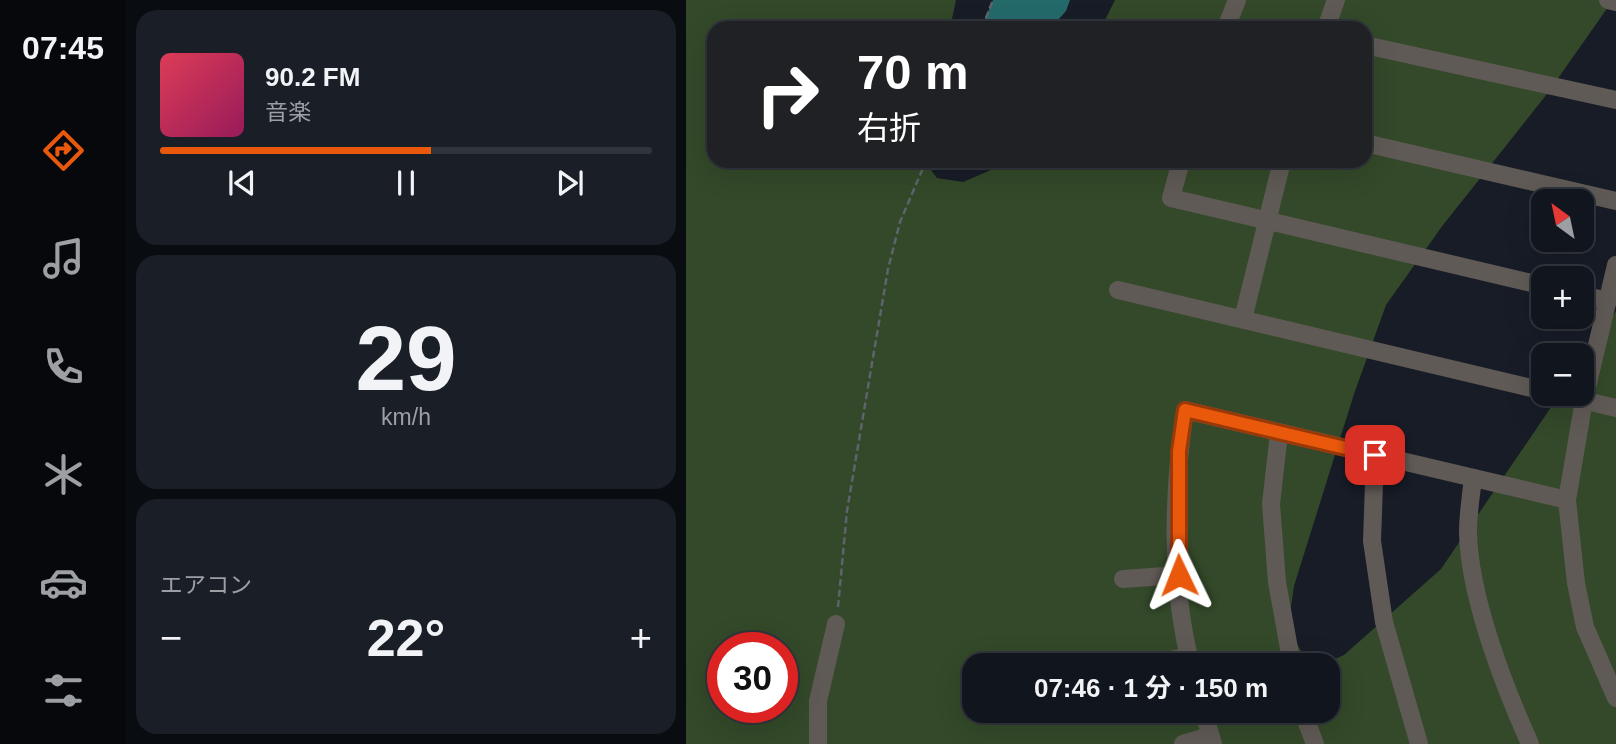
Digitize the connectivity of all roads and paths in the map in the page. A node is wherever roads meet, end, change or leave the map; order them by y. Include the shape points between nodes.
1 (993, 0) edge
2 (1237, 0) edge
3 (1336, 0) edge
4 (1608, 0) edge
5 (1616, 2) edge
6 (985, 21) edge
7 (1229, 21) edge
8 (1328, 21) edge
9 (1372, 47) edge
10 (1616, 100) edge
11 (1372, 145) edge
12 (923, 168) edge
13 (1179, 168) edge
14 (1280, 168) edge
15 (1616, 201) edge
16 (1268, 222) junction
17 (1616, 265) edge
18 (1531, 283) edge
19 (1118, 290) dead end
20 (1594, 298) edge
21 (1608, 301) junction
22 (1243, 319) junction
23 (1594, 359) edge
24 (1531, 388) edge
25 (1594, 402) edge
26 (1583, 406) edge
27 (1616, 408) edge
28 (1279, 433) junction
29 (1375, 455) junction
30 (1473, 478) junction
31 (1567, 500) junction
32 (1179, 575) junction
33 (1123, 579) dead end
34 (836, 624) joint
35 (1189, 653) edge
36 (1290, 653) edge
37 (1616, 698) edge
38 (1207, 723) edge
39 (1307, 723) edge
40 (1212, 740) edge
41 (818, 744) edge
42 (1183, 744) edge
43 (1315, 744) edge
44 (1419, 744) edge
45 (1530, 744) edge

1 - 6 path
2 - 7 street
3 - 8 street
4 - 5 street
9 - 10 street
11 - 15 street
12 - 34 path via 900,222 888,269 847,511
13 - 16 street via 1171,198
14 - 16 street
16 - 18 street
16 - 22 street
17 - 21 street
19 - 22 street
20 - 21 street
21 - 23 street
22 - 24 street
25 - 27 street
26 - 31 street
28 - 29 street
28 - 32 street via 1185,410 1179,451
28 - 36 street via 1271,504 1277,582
29 - 30 street
29 - 44 street via 1372,541 1384,622
30 - 31 street
30 - 45 street via 1468,533 1476,586 1507,692
31 - 37 street via 1585,627
32 - 33 street
32 - 35 street
34 - 41 street via 818,701
38 - 40 street
39 - 43 street
40 - 42 street

